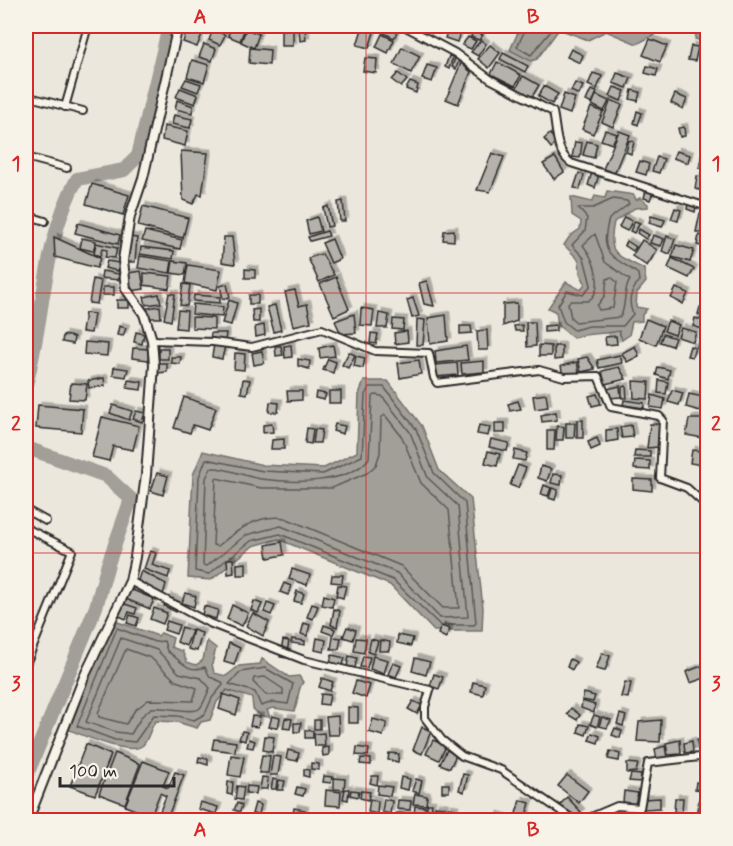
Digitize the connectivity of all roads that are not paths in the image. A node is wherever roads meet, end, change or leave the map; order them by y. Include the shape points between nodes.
1 (88, 26) edge
2 (178, 26) edge
3 (404, 26) edge
4 (26, 96) edge
5 (65, 107) junction
6 (83, 111) dead end
7 (26, 157) edge
8 (67, 168) dead end
9 (708, 199) edge
10 (26, 215) edge
11 (45, 220) dead end
12 (152, 340) junction
13 (708, 507) edge
14 (26, 510) edge
15 (46, 520) dead end
16 (26, 528) edge
17 (130, 580) junction
18 (26, 664) edge
19 (708, 756) edge
20 (28, 820) edge
21 (574, 820) edge
22 (584, 820) edge

1 - 5 street
2 - 12 street via 143,178 130,216 123,260 126,289 144,314
3 - 9 street via 455,53 490,79 554,112 558,146 562,157 571,163 701,205
4 - 5 street
5 - 6 street
7 - 8 street
10 - 11 street
12 - 13 street via 252,347 322,329 375,351 426,351 432,356 437,383 539,370 564,377 598,376 610,407 660,416 660,478 687,488
12 - 17 street via 154,365 146,475
14 - 15 street
16 - 18 street via 72,551
17 - 20 street via 84,676
17 - 21 street via 209,623 304,660 430,690 425,718 442,740 462,756 501,770
19 - 22 street via 648,763 640,807 617,806

